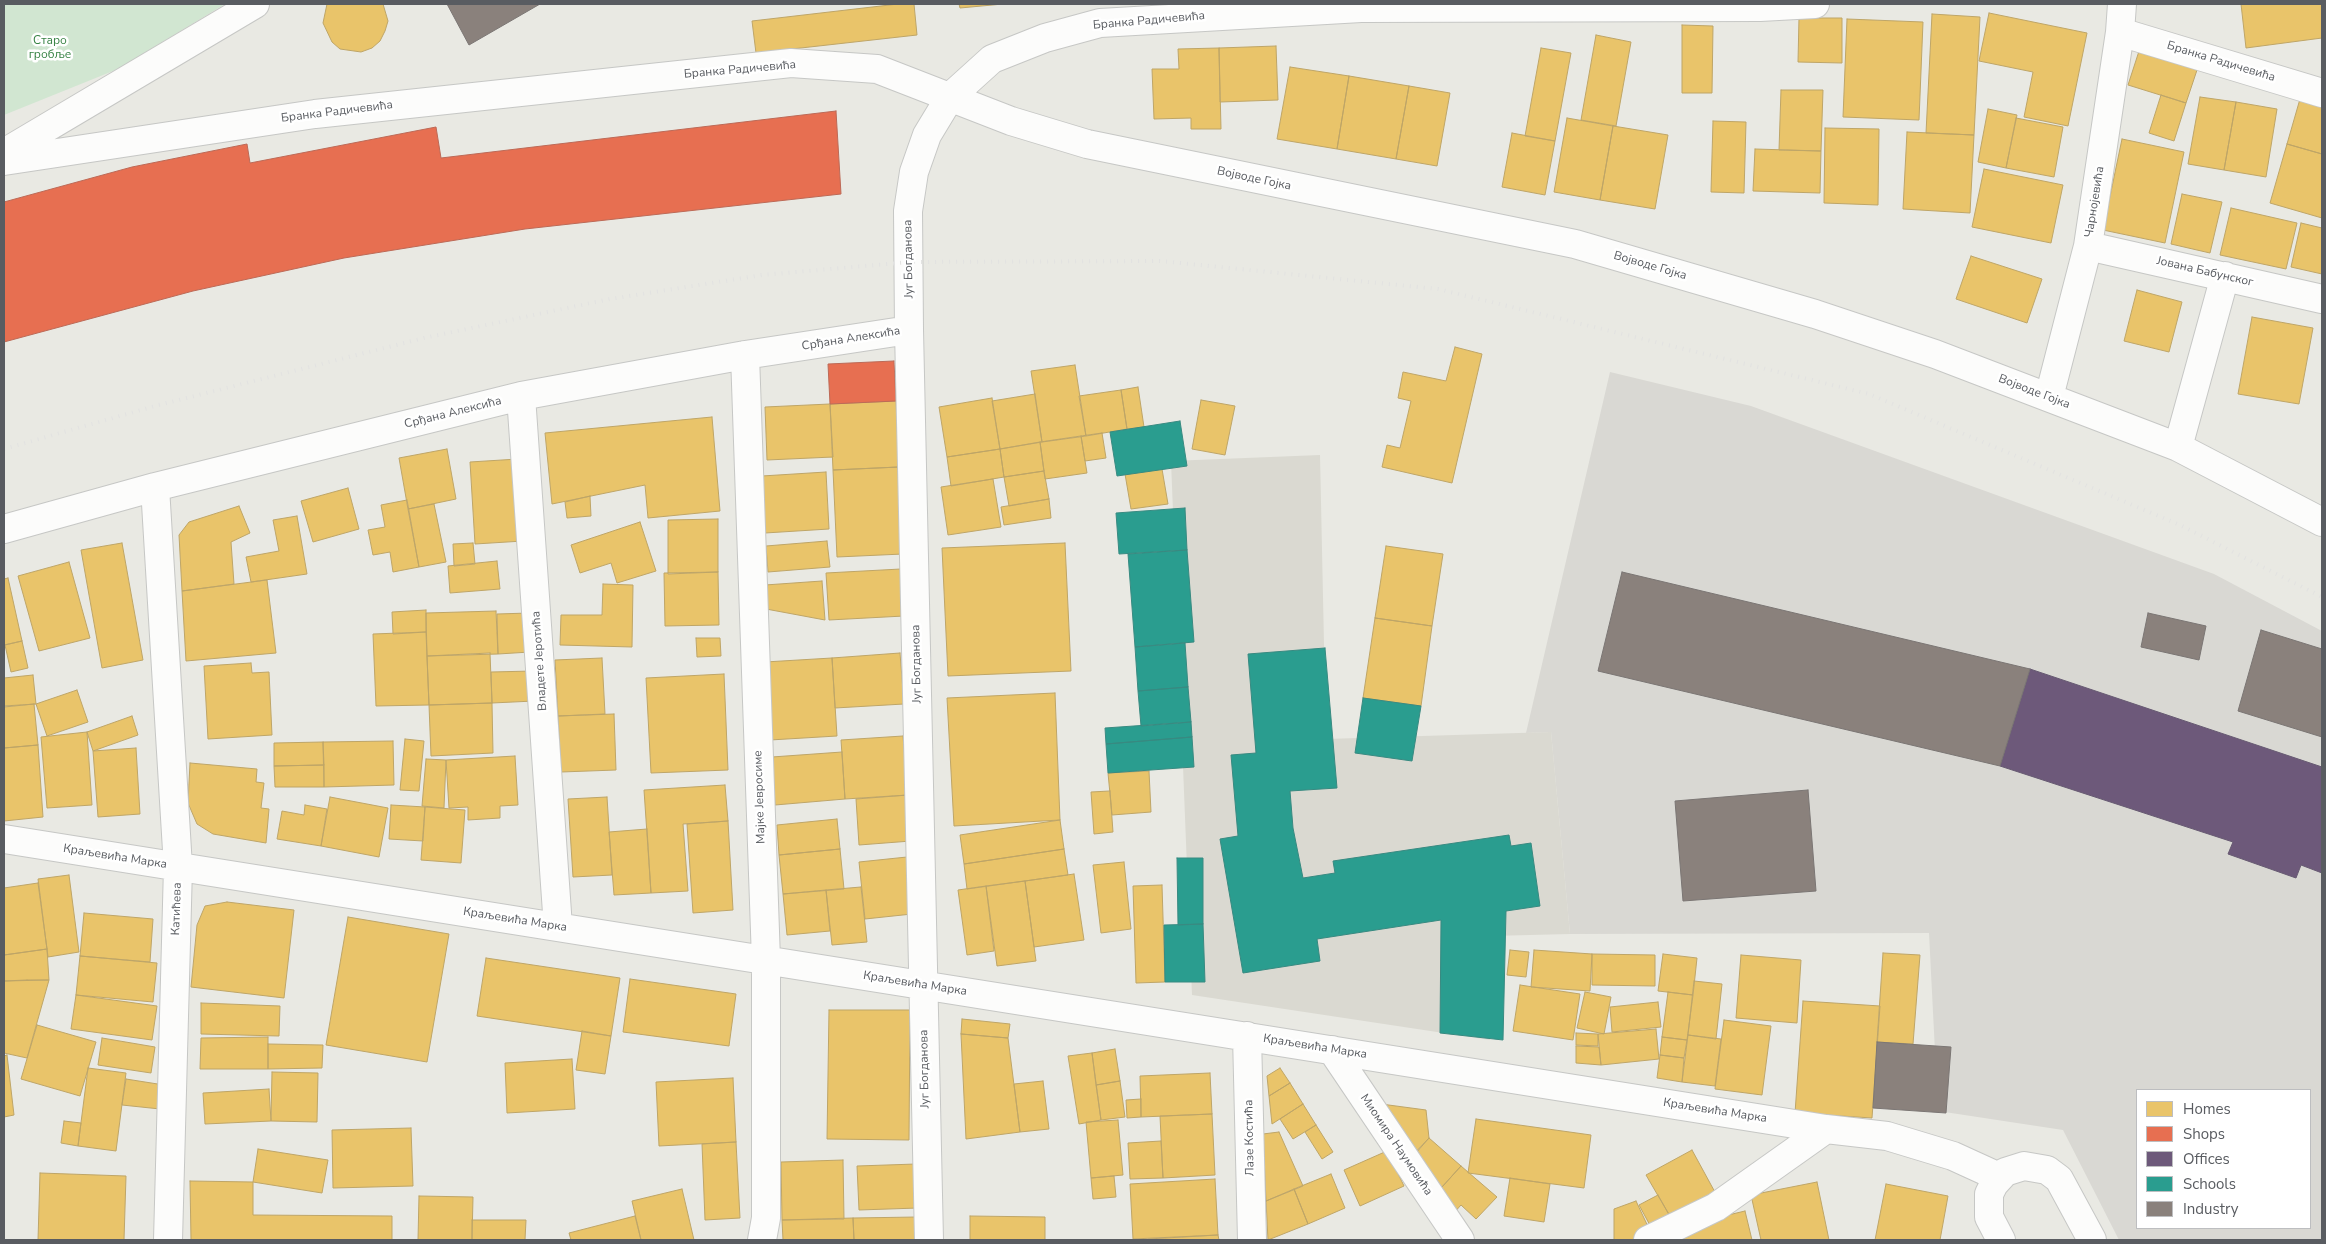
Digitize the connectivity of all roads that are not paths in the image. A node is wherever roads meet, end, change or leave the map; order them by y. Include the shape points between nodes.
1 (255, 4) edge
2 (1815, 4) edge
3 (2122, 4) edge
4 (1760, 5) edge
5 (1361, 6) edge
6 (2120, 32) junction
7 (2322, 93) edge
8 (950, 97) junction
9 (4, 153) edge
10 (4, 161) edge
11 (2088, 246) junction
12 (2225, 276) junction
13 (2322, 299) edge
14 (909, 330) junction
15 (745, 354) junction
16 (521, 396) junction
17 (2049, 397) junction
18 (2178, 447) junction
19 (155, 488) junction
20 (2322, 522) edge
21 (4, 529) edge
22 (4, 839) edge
23 (178, 867) junction
24 (558, 927) junction
25 (766, 960) junction
26 (924, 986) junction
27 (1247, 1036) junction
28 (1332, 1050) junction
29 (1826, 1129) junction
30 (1999, 1177) junction
31 (168, 1240) edge
32 (762, 1240) edge
33 (929, 1240) edge
34 (1252, 1240) edge
35 (1460, 1240) edge
36 (1648, 1240) edge
37 (2001, 1240) edge
38 (2092, 1240) edge

1 - 9 street
2 - 4 street, Бранка Радичевића
3 - 6 street, Чарнојевића
4 - 5 street, Бранка Радичевића
5 - 8 street, Бранка Радичевића via 1100,23 1045,38 992,59
6 - 7 street, Бранка Радичевића
6 - 11 street, Чарнојевића
8 - 10 street, Бранка Радичевића via 878,69 791,63 314,114
8 - 14 street, Југ Богданова via 927,135 914,172 908,211
8 - 17 street, Војводе Гојка via 1010,121 1087,144 1576,244 1815,314
11 - 12 street, Јована Бабунског
11 - 17 street, Чарнојевића
12 - 13 street, Јована Бабунског
12 - 18 street
14 - 15 street, Срђана Алексића
14 - 26 street, Југ Богданова
15 - 16 street, Срђана Алексића
15 - 25 street, Мајке Јевросиме
16 - 19 street, Срђана Алексића
16 - 24 street, Владете Јеротића
17 - 18 street, Војводе Гојка
18 - 20 street, Војводе Гојка
19 - 21 street, Срђана Алексића
19 - 23 street, Катићева
22 - 23 street, Краљевића Марка
23 - 24 street, Краљевића Марка
23 - 31 street, Катићева
24 - 25 street, Краљевића Марка
25 - 26 street, Краљевића Марка
25 - 32 street, Мајке Јевросиме via 766,1218
26 - 27 street, Краљевића Марка
26 - 33 street, Југ Богданова
27 - 28 street, Краљевића Марка
27 - 34 street, Лазе Костића
28 - 29 street, Краљевића Марка
28 - 35 street, Миомира Наумовића
29 - 30 street, Краљевића Марка via 1887,1136 1953,1156
29 - 36 street via 1716,1207
30 - 37 street via 1989,1194 1988,1208
30 - 38 street via 2012,1168 2024,1166 2047,1170 2064,1186

